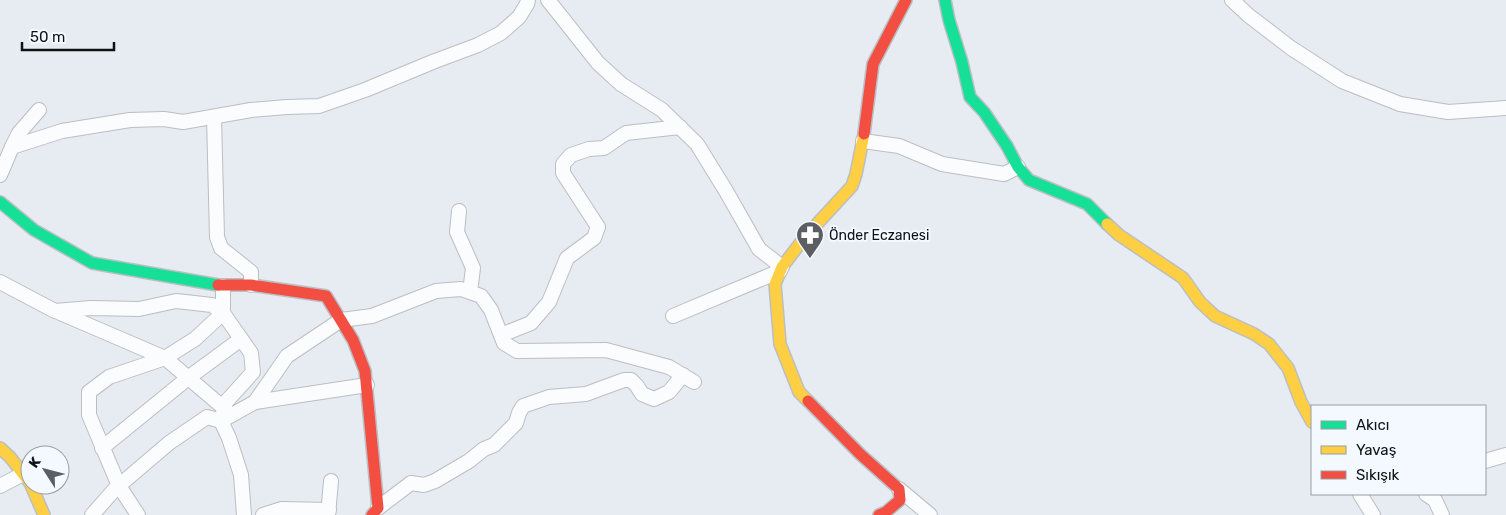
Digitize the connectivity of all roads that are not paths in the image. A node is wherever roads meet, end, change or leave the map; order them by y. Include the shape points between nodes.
1 (528, 0) edge
2 (548, 0) edge
3 (906, 0) edge
4 (945, 0) edge
5 (1232, 0) edge
6 (1506, 108) edge
7 (39, 110) dead end
8 (214, 117) junction
9 (680, 127) junction
10 (863, 141) junction
11 (12, 147) junction
12 (1018, 167) junction
13 (0, 175) edge
14 (0, 202) edge
15 (459, 211) dead end
16 (781, 269) junction
17 (0, 282) edge
18 (251, 285) junction
19 (223, 286) junction
20 (470, 292) junction
21 (55, 311) junction
22 (224, 313) junction
23 (673, 316) dead end
24 (340, 320) junction
25 (501, 335) junction
26 (241, 339) junction
27 (164, 358) junction
28 (188, 378) junction
29 (367, 385) junction
30 (255, 402) junction
31 (223, 415) junction
32 (1311, 420) edge
33 (0, 448) edge
34 (102, 448) junction
35 (1506, 455) edge
36 (1486, 461) edge
37 (20, 470) edge
38 (331, 481) dead end
39 (20, 482) edge
40 (0, 486) edge
41 (119, 486) junction
42 (899, 489) junction
43 (35, 495) edge
44 (1361, 495) edge
45 (1428, 495) edge
46 (375, 512) edge
47 (328, 513) edge
48 (44, 515) edge
49 (92, 515) edge
50 (138, 515) edge
51 (244, 515) edge
52 (263, 515) edge
53 (879, 515) edge
54 (930, 515) edge
55 (1373, 515) edge
56 (1442, 515) edge

1 - 8 street via 519,17 501,33 366,90 319,106 252,110
2 - 9 street via 598,63
3 - 10 street via 873,64
4 - 12 street via 970,97 984,112
5 - 6 street via 1291,48 1342,81 1400,104 1448,112
7 - 11 street via 19,133
8 - 11 street via 183,122 130,120 62,131
8 - 18 street via 217,237 221,248 251,272
9 - 16 street via 697,144 759,249
9 - 25 street via 626,133 604,148 571,155 564,164 563,173 598,227 594,238 567,258 549,302 532,323
10 - 12 street via 899,146 942,164 1004,174
10 - 16 street via 852,186 805,237
11 - 13 street
12 - 32 street via 1029,180 1087,204 1119,235 1183,278 1215,316 1269,344 1288,368
14 - 19 street via 34,230 92,263
15 - 20 street via 457,232 473,268
16 - 23 street
16 - 42 street via 775,284 780,344 799,392
17 - 21 street
18 - 19 street
18 - 24 street via 326,296
19 - 22 street
20 - 24 street via 461,289 436,291 372,316
20 - 25 street via 481,296 491,310
21 - 22 street via 90,308 139,310 176,301 212,305
21 - 27 street
22 - 26 street
22 - 27 street via 195,339
24 - 29 street via 353,340
24 - 30 street via 287,356
25 - 46 street via 504,343 518,351 606,350 669,367 689,379 654,399 642,394 631,380 624,380 586,394 549,397 523,406 516,423 494,445 435,481 424,485 411,483
26 - 28 street
26 - 31 street via 251,353 253,372 226,402
27 - 28 street
27 - 34 street via 109,377 89,392 88,416
28 - 31 street
28 - 34 street
29 - 30 street
29 - 46 street
30 - 31 street
31 - 41 street via 207,417 169,443
31 - 51 street via 241,475
33 - 37 street
34 - 41 street
35 - 36 street
38 - 47 street
39 - 40 street
41 - 49 street
41 - 50 street
42 - 53 street via 900,500
42 - 54 street
43 - 48 street
44 - 55 street
45 - 56 street via 1435,500
47 - 52 street via 282,509

